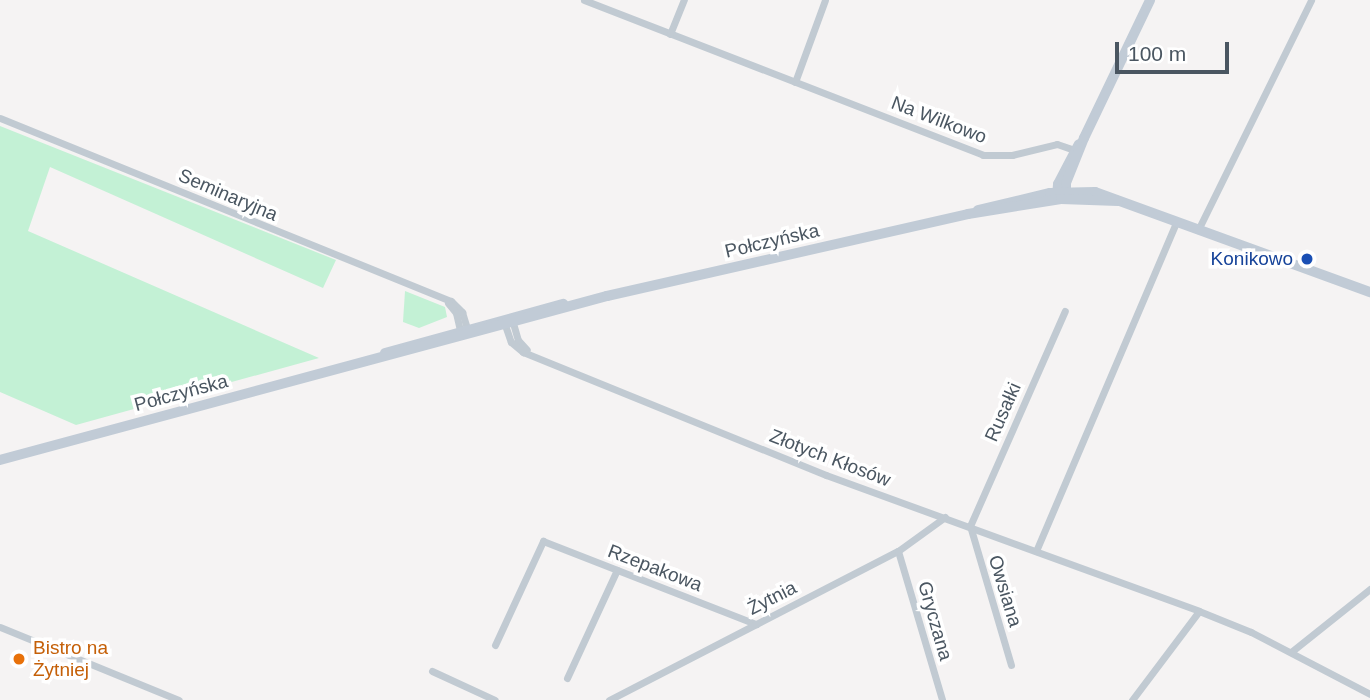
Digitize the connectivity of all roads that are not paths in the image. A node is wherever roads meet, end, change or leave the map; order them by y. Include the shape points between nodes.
1 (583, 0) edge
2 (684, 0) edge
3 (825, 0) edge
4 (1150, 0) edge
5 (1311, 0) edge
6 (670, 34) junction
7 (795, 82) junction
8 (0, 118) edge
9 (1084, 138) junction
10 (1074, 150) junction
11 (1061, 196) junction
12 (1176, 222) junction
13 (1198, 230) junction
14 (1370, 294) edge
15 (1065, 311) dead end
16 (509, 322) junction
17 (464, 332) junction
18 (0, 460) edge
19 (945, 517) junction
20 (970, 526) junction
21 (898, 551) junction
22 (1036, 551) junction
23 (617, 570) junction
24 (1370, 589) edge
25 (1199, 611) junction
26 (756, 624) junction
27 (0, 627) edge
28 (495, 645) dead end
29 (1291, 652) junction
30 (1011, 664) dead end
31 (432, 671) dead end
32 (567, 678) dead end
33 (1370, 694) edge
34 (179, 700) edge
35 (495, 700) edge
36 (609, 700) edge
37 (942, 700) edge
38 (1132, 700) edge

1 - 6 street, Na Wilkowo
2 - 6 street
3 - 7 street
4 - 9 main road
5 - 13 street
6 - 7 street, Na Wilkowo
7 - 10 street, Na Wilkowo via 983,155 1012,155 1057,144
8 - 17 street, Seminaryjna via 445,300
9 - 10 main road
9 - 11 main road
10 - 11 main road
11 - 12 main road, Połczyńska via 1118,201
11 - 16 main road, Połczyńska
12 - 13 main road, Połczyńska
12 - 22 street
13 - 14 main road, Połczyńska
15 - 20 street, Rusałki
16 - 17 main road, Połczyńska
16 - 19 street, Złotych Kłosów via 514,346 826,475
17 - 18 main road, Połczyńska
19 - 20 street, Złotych Kłosów
19 - 21 street, Żytnia
20 - 22 street, Złotych Kłosów
20 - 30 street, Owsiana
21 - 26 street, Żytnia
21 - 37 street, Gryczana
22 - 25 street, Złotych Kłosów
23 - 26 street, Rzepakowa
23 - 28 street, Rzepakowa via 543,541
23 - 32 street
24 - 29 street
25 - 29 street, Złotych Kłosów
25 - 38 street
26 - 36 street, Żytnia
27 - 34 street
29 - 33 street, Złotych Kłosów
31 - 35 street

